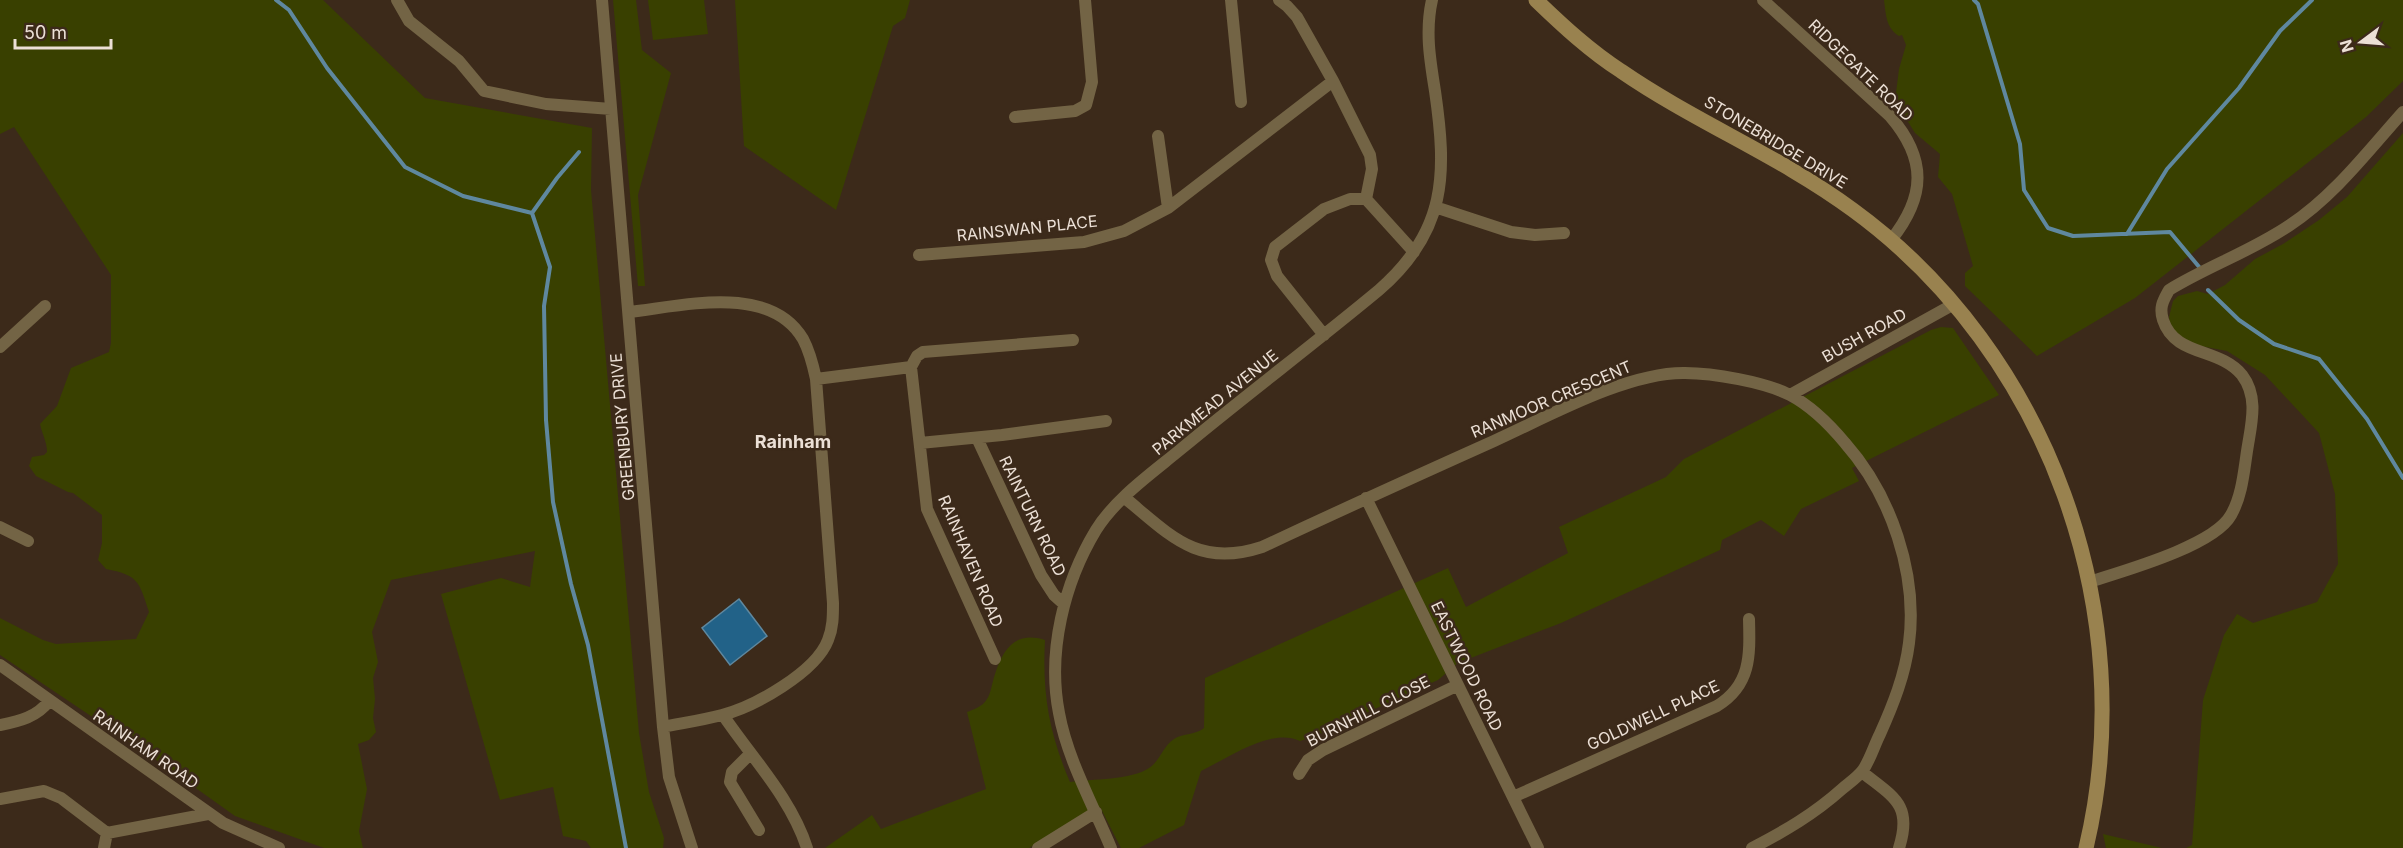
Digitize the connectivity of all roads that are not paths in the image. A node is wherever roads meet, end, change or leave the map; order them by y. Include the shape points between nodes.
1 (397, 0) edge
2 (602, 0) edge
3 (1085, 0) edge
4 (1231, 0) edge
5 (1279, 0) edge
6 (1432, 0) edge
7 (1536, 0) edge
8 (1763, 0) edge
9 (1333, 81) junction
10 (1241, 102) dead end
11 (611, 109) junction
12 (2403, 112) edge
13 (1015, 117) dead end
14 (1158, 135) dead end
15 (1366, 199) junction
16 (1435, 207) junction
17 (1168, 208) junction
18 (1564, 233) dead end
19 (1891, 240) junction
20 (1414, 252) junction
21 (919, 255) dead end
22 (1954, 304) junction
23 (45, 306) dead end
24 (629, 312) junction
25 (1324, 335) junction
26 (1073, 340) dead end
27 (0, 346) edge
28 (911, 367) junction
29 (816, 379) junction
30 (1790, 395) junction
31 (1106, 421) dead end
32 (977, 438) junction
33 (920, 442) junction
34 (1125, 498) junction
35 (1366, 498) junction
36 (0, 527) edge
37 (28, 541) dead end
38 (2089, 582) junction
39 (1064, 604) junction
40 (1749, 619) dead end
41 (995, 660) dead end
42 (0, 665) edge
43 (1458, 685) junction
44 (49, 701) junction
45 (723, 715) junction
46 (0, 725) edge
47 (663, 727) junction
48 (750, 754) junction
49 (1862, 772) junction
50 (1299, 774) dead end
51 (1513, 797) junction
52 (0, 799) edge
53 (1096, 812) junction
54 (208, 814) junction
55 (759, 830) dead end
56 (107, 833) junction
57 (104, 848) edge
58 (279, 848) edge
59 (692, 848) edge
60 (807, 848) edge
61 (1038, 848) edge
62 (1111, 848) edge
63 (1538, 848) edge
64 (1752, 848) edge
65 (1899, 848) edge
66 (2086, 848) edge

1 - 11 street via 409,21 459,61 484,91 546,104
2 - 11 street, GREENBURY DRIVE
3 - 13 street via 1092,82 1086,105 1075,111
4 - 10 street
5 - 9 street via 1297,17
6 - 16 street, PARKMEAD AVENUE via 1428,42 1443,158
7 - 19 street, STONEBRIDGE DRIVE via 1619,71 1805,177
8 - 19 street, RIDGEGATE ROAD via 1890,116 1910,145 1918,179 1915,200 1908,219
9 - 15 street via 1370,155 1372,169
9 - 17 street, RAINSWAN PLACE
11 - 24 street, GREENBURY DRIVE
12 - 38 street via 2319,203 2291,225 2169,290 2160,312 2171,337 2222,360 2240,373 2253,399 2238,500 2227,522 2190,546
14 - 17 street
15 - 20 street
15 - 25 street via 1350,199 1324,209 1275,247 1271,256 1277,276
16 - 18 street via 1511,232
16 - 20 street, PARKMEAD AVENUE
17 - 21 street, RAINSWAN PLACE via 1124,231 1084,242
19 - 22 street, STONEBRIDGE DRIVE
20 - 25 street, PARKMEAD AVENUE via 1391,279
22 - 30 street, BUSH ROAD
22 - 38 street, STONEBRIDGE DRIVE via 2026,409 2049,454 2072,515
23 - 27 street
24 - 29 street via 707,303 765,308 780,315 803,339
24 - 47 street, GREENBURY DRIVE
25 - 34 street, PARKMEAD AVENUE
26 - 28 street via 923,352
28 - 29 street
28 - 33 street, RAINHAVEN ROAD
29 - 45 street via 833,603 828,641 807,668 752,703
30 - 35 street, RANMOOR CRESCENT via 1721,377 1684,373 1652,376 1572,405
30 - 49 street, RANMOOR CRESCENT via 1827,422 1861,461 1899,538 1906,570 1910,642 1887,719
31 - 32 street, RAINTURN ROAD
32 - 33 street, RAINTURN ROAD
32 - 39 street, RAINTURN ROAD via 1041,575
33 - 41 street, RAINHAVEN ROAD via 927,509
34 - 35 street, RANMOOR CRESCENT via 1172,537 1218,555 1262,547
34 - 39 street, PARKMEAD AVENUE via 1097,529
35 - 43 street, EASTWOOD ROAD
36 - 37 street
38 - 66 street, STONEBRIDGE DRIVE via 2099,630 2102,733 2097,799
39 - 53 street, PARKMEAD AVENUE via 1055,661 1059,713 1067,744
40 - 51 street, GOLDWELL PLACE via 1745,676 1728,699
42 - 44 street, RAINHAM ROAD
43 - 50 street, BURNHILL CLOSE via 1323,750 1308,760
43 - 51 street, EASTWOOD ROAD
44 - 46 street via 34,715
44 - 54 street, RAINHAM ROAD
45 - 47 street
45 - 48 street
47 - 59 street, GREENBURY DRIVE via 669,777
48 - 55 street via 732,772 730,782
48 - 60 street via 776,789
49 - 64 street, RANMOOR CRESCENT via 1799,823
49 - 65 street via 1894,797 1902,810 1905,824
51 - 63 street, EASTWOOD ROAD
52 - 56 street via 44,791 61,798
53 - 61 street
53 - 62 street, PARKMEAD AVENUE
54 - 56 street
54 - 58 street, RAINHAM ROAD
56 - 57 street

